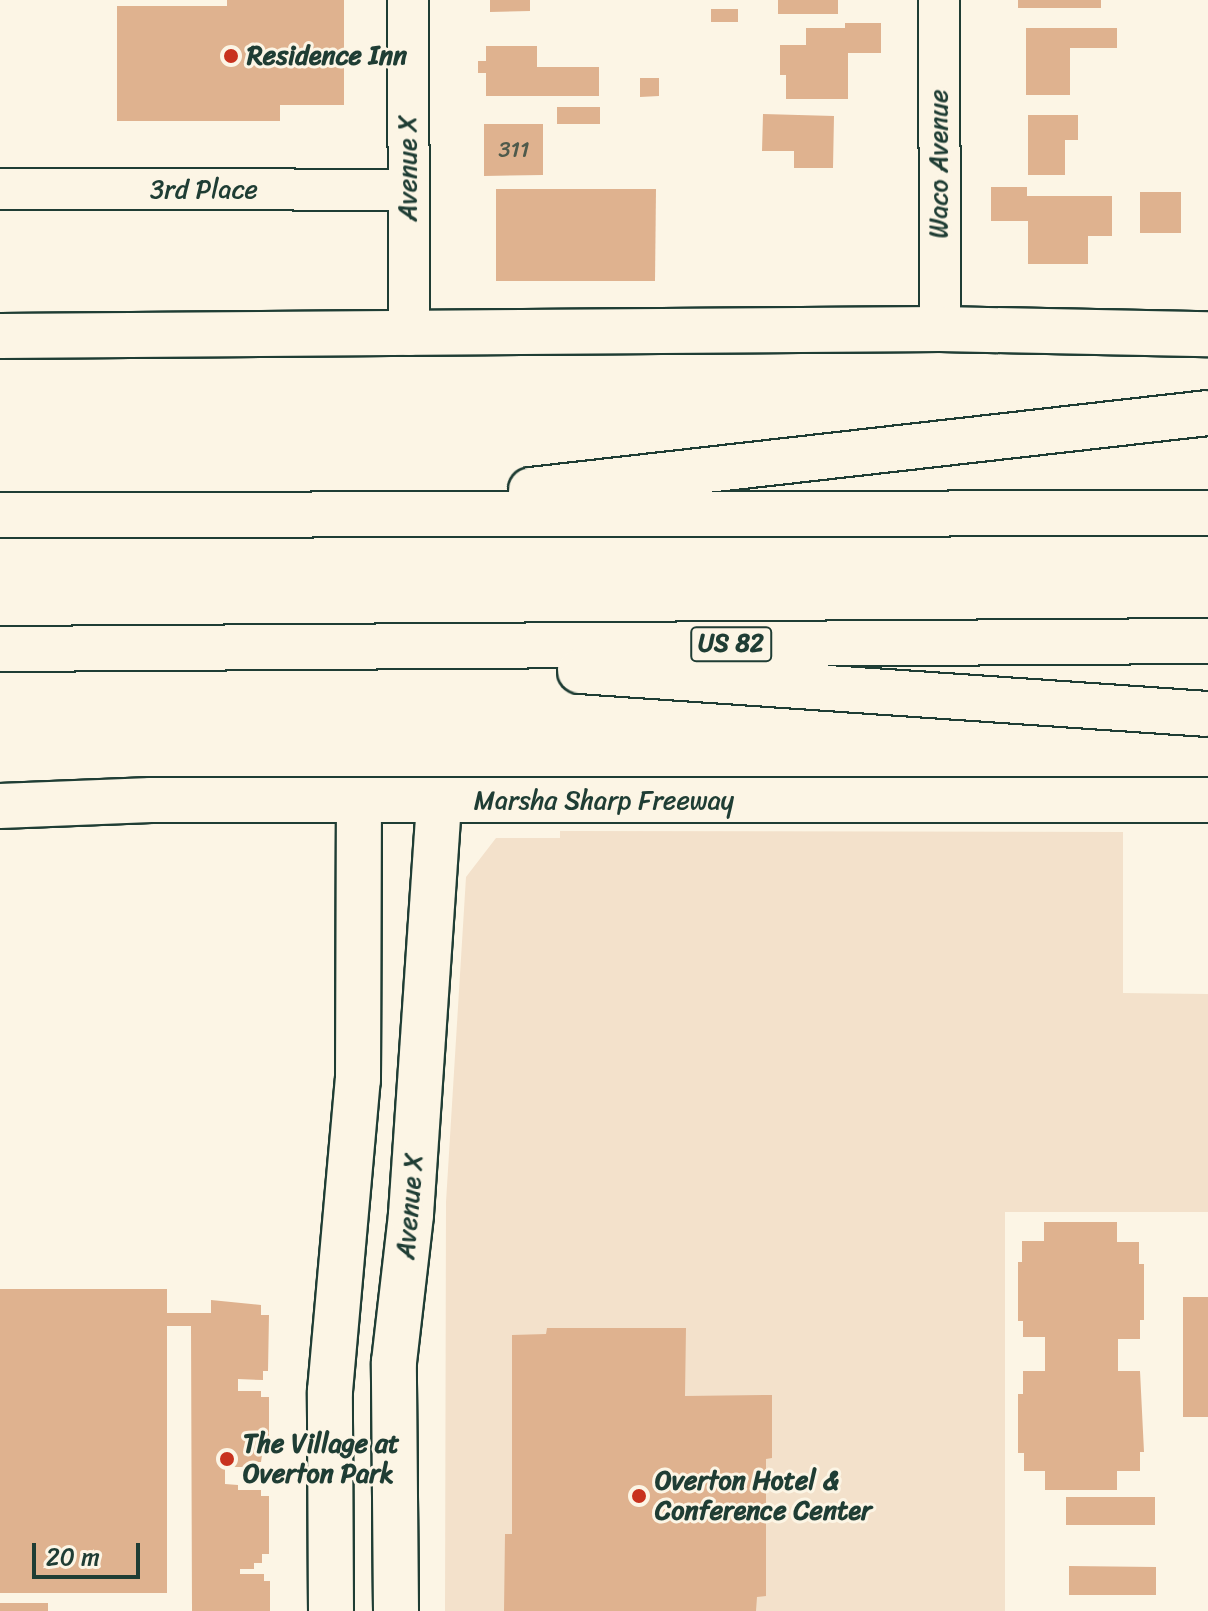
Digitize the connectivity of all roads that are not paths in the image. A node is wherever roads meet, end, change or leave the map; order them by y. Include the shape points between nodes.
1 (408, 0) edge
2 (939, 0) edge
3 (0, 189) edge
4 (408, 190) junction
5 (940, 329) junction
6 (1208, 334) edge
7 (409, 335) junction
8 (0, 336) edge
9 (1208, 413) edge
10 (1208, 513) edge
11 (0, 515) edge
12 (309, 516) junction
13 (1208, 641) edge
14 (0, 649) edge
15 (254, 649) junction
16 (1208, 714) edge
17 (1208, 800) edge
18 (359, 801) junction
19 (439, 801) junction
20 (0, 806) edge
21 (331, 1611) edge
22 (396, 1611) edge

1 - 4 street, Avenue X
2 - 5 street, Waco Avenue
3 - 4 street, 3rd Place
4 - 7 street, Avenue X
5 - 6 main road
5 - 7 main road
7 - 8 main road
9 - 12 main road
10 - 12 main road
11 - 12 main road
13 - 15 main road, US 82
14 - 15 main road, US 82
15 - 16 main road
17 - 19 main road, Marsha Sharp Freeway
18 - 19 main road, Marsha Sharp Freeway
18 - 20 main road, Marsha Sharp Freeway
18 - 21 main road via 358,1080 330,1391
19 - 22 main road, Avenue X via 411,1214 394,1362

